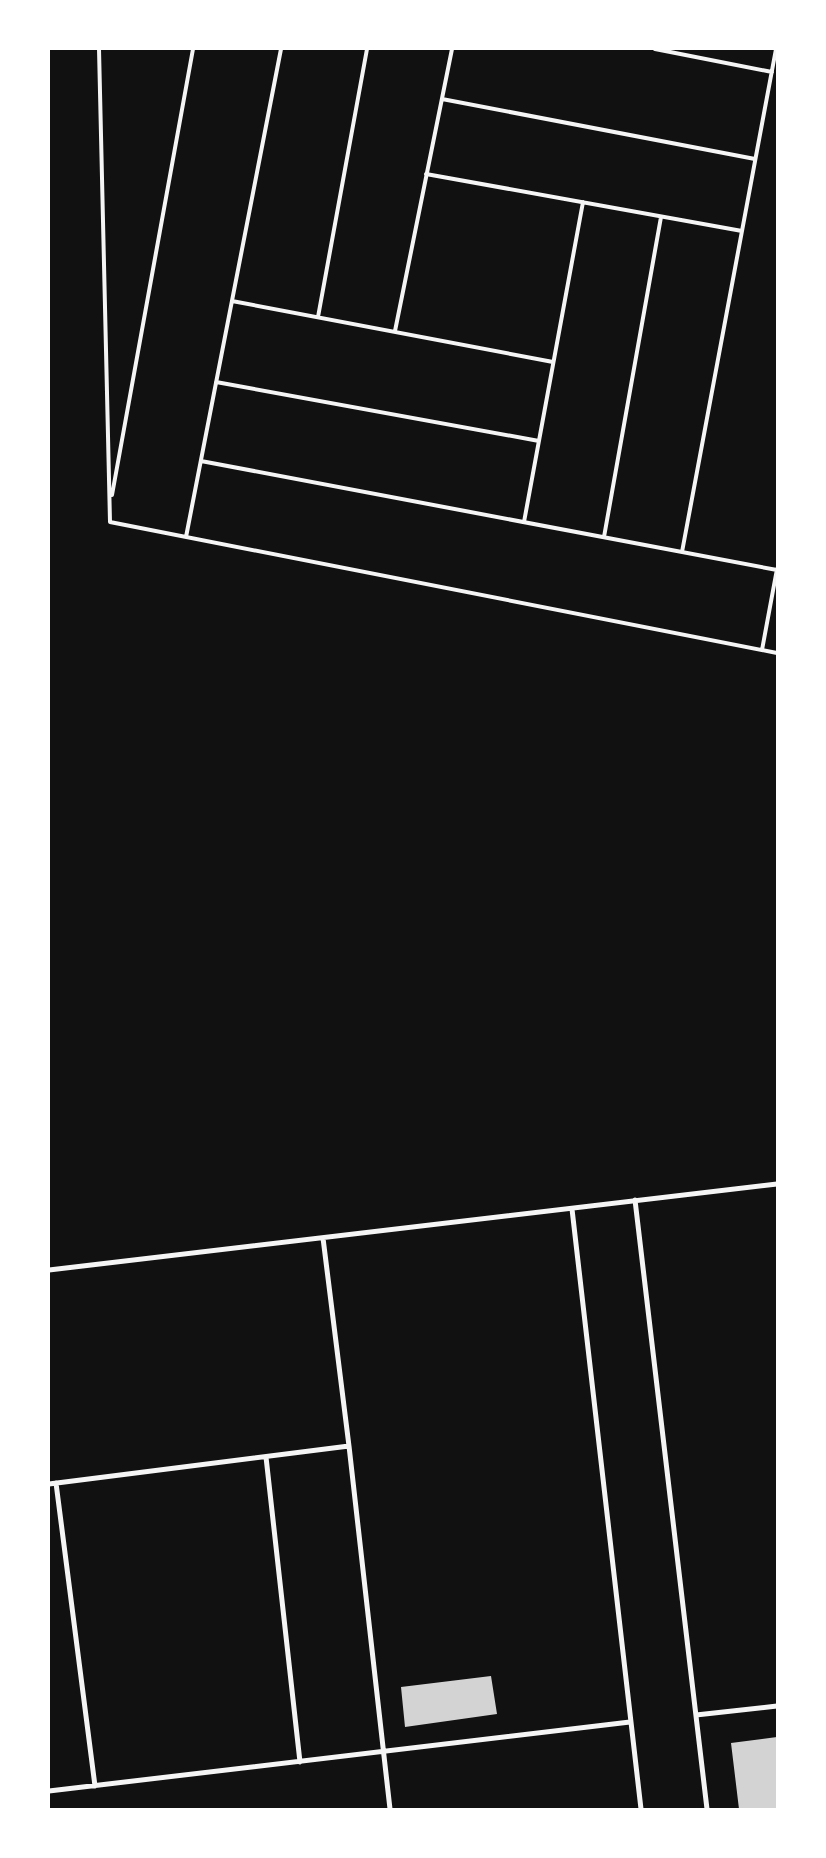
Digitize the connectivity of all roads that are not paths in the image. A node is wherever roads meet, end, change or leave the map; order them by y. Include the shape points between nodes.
1 (99, 49) edge
2 (193, 49) edge
3 (281, 49) edge
4 (367, 49) edge
5 (452, 49) edge
6 (655, 49) edge
7 (776, 49) edge
8 (772, 72) junction
9 (442, 99) junction
10 (755, 159) junction
11 (426, 174) junction
12 (583, 202) junction
13 (661, 217) junction
14 (742, 231) junction
15 (232, 301) junction
16 (318, 317) junction
17 (395, 331) junction
18 (553, 362) junction
19 (216, 382) junction
20 (539, 441) junction
21 (201, 461) junction
22 (110, 505) junction
23 (524, 522) junction
24 (186, 537) junction
25 (604, 537) junction
26 (682, 552) junction
27 (777, 569) edge
28 (762, 650) junction
29 (777, 653) edge
30 (777, 1184) edge
31 (635, 1200) junction
32 (572, 1209) junction
33 (323, 1238) junction
34 (49, 1270) edge
35 (350, 1446) junction
36 (266, 1457) junction
37 (56, 1483) junction
38 (49, 1484) edge
39 (777, 1706) edge
40 (696, 1715) junction
41 (630, 1722) junction
42 (383, 1751) junction
43 (300, 1762) junction
44 (95, 1786) junction
45 (49, 1791) edge
46 (390, 1809) edge
47 (640, 1809) edge
48 (706, 1809) edge

1 - 22 lane
2 - 22 lane
3 - 15 lane
4 - 16 lane
5 - 9 lane
6 - 8 lane
7 - 8 lane
8 - 10 lane
9 - 10 lane
9 - 11 lane
10 - 14 lane
11 - 12 lane
11 - 17 lane
12 - 13 lane
12 - 18 lane
13 - 14 lane
13 - 25 lane
14 - 26 lane
15 - 16 lane
15 - 19 lane
16 - 17 lane
17 - 18 lane
18 - 20 lane
19 - 20 lane
19 - 21 lane
20 - 23 lane
21 - 23 lane
21 - 24 lane
22 - 24 lane via 110,522
23 - 25 lane
24 - 28 lane
25 - 26 lane
26 - 27 lane
27 - 28 lane
28 - 29 lane
30 - 31 street
31 - 32 street
31 - 40 street
32 - 33 street
32 - 41 street
33 - 34 street
33 - 35 street
35 - 36 street
35 - 42 street
36 - 37 street
36 - 43 street
37 - 38 street
37 - 44 street
39 - 40 street
40 - 48 street
41 - 42 street
41 - 47 street
42 - 43 street
42 - 46 street
43 - 44 street
44 - 45 street

